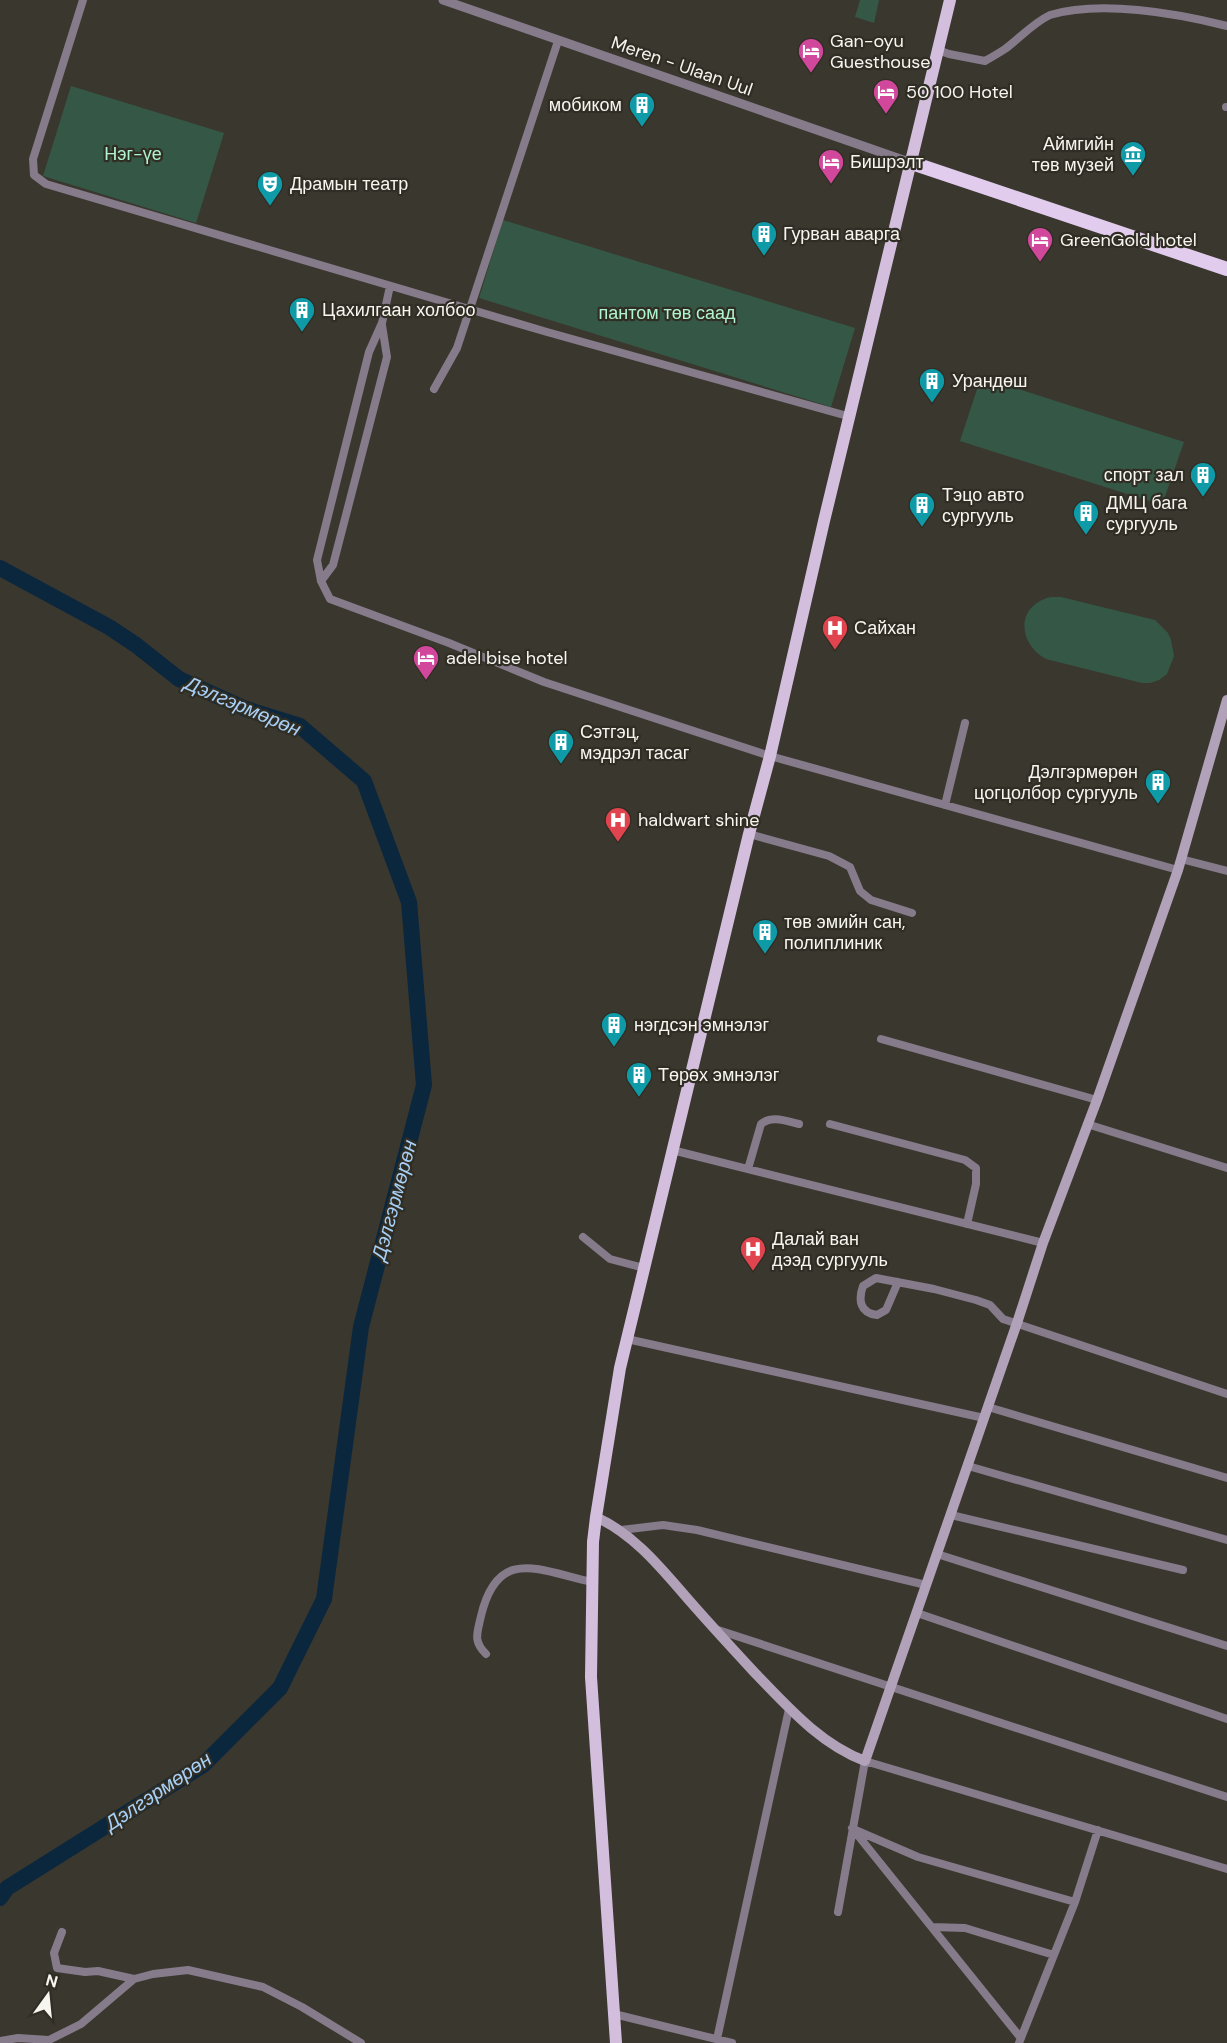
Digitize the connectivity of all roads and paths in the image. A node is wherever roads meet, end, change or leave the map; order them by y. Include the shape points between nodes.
1 (83, 0) edge
2 (442, 0) edge
3 (950, 0) edge
4 (1227, 26) edge
5 (558, 41) junction
6 (938, 50) junction
7 (912, 163) junction
8 (1227, 269) edge
9 (390, 286) junction
10 (470, 310) junction
11 (382, 323) junction
12 (434, 389) dead end
13 (850, 417) junction
14 (321, 581) junction
15 (1227, 703) edge
16 (965, 723) dead end
17 (770, 756) junction
18 (945, 805) junction
19 (749, 834) junction
20 (1181, 859) junction
21 (1178, 870) junction
22 (1227, 871) edge
23 (912, 913) dead end
24 (881, 1039) dead end
25 (1096, 1100) junction
26 (799, 1124) dead end
27 (830, 1124) dead end
28 (1088, 1124) junction
29 (672, 1150) junction
30 (1227, 1168) edge
31 (748, 1169) junction
32 (967, 1224) junction
33 (583, 1237) dead end
34 (1043, 1243) junction
35 (644, 1268) junction
36 (898, 1282) junction
37 (1017, 1323) junction
38 (627, 1339) junction
39 (1227, 1394) edge
40 (986, 1412) junction
41 (968, 1466) junction
42 (1227, 1478) edge
43 (951, 1515) junction
44 (596, 1517) junction
45 (621, 1530) junction
46 (1227, 1540) edge
47 (937, 1554) junction
48 (1183, 1570) dead end
49 (592, 1582) junction
50 (926, 1585) junction
51 (917, 1613) junction
52 (713, 1628) junction
53 (1227, 1646) edge
54 (486, 1654) dead end
55 (891, 1687) junction
56 (789, 1709) junction
57 (1227, 1719) edge
58 (865, 1761) junction
59 (1227, 1797) edge
60 (852, 1828) junction
61 (1098, 1830) junction
62 (1227, 1869) edge
63 (1075, 1902) junction
64 (838, 1912) dead end
65 (932, 1928) junction
66 (63, 1932) dead end
67 (1054, 1955) junction
68 (134, 1979) junction
69 (614, 2014) junction
70 (717, 2038) junction
71 (1020, 2040) edge
72 (0, 2041) edge
73 (48, 2042) edge
74 (361, 2043) edge
75 (616, 2043) edge
76 (732, 2043) edge

1 - 9 street via 33,159 34,175 46,184
2 - 5 street, Meren - Ulaan Uul
3 - 6 main road
4 - 6 street via 1130,6 1076,7 1049,16 985,61
5 - 7 street, Meren - Ulaan Uul
5 - 10 street
6 - 7 main road
7 - 8 highway
7 - 13 main road
9 - 10 street
9 - 11 street
10 - 12 street via 458,348
10 - 13 street
11 - 14 street via 369,352 317,560
11 - 14 street via 387,357 333,565
13 - 17 main road
14 - 17 street via 330,599 544,682
15 - 20 main road
16 - 18 street
17 - 18 street
17 - 19 main road
18 - 21 street
19 - 23 street via 829,856 850,867 860,891 871,900
19 - 29 main road
20 - 21 main road
20 - 22 street
21 - 25 main road
24 - 25 street
25 - 28 main road
26 - 31 street via 766,1119 761,1124
27 - 32 street via 964,1160 976,1168
28 - 30 street
28 - 34 main road
29 - 31 street
29 - 35 main road
31 - 32 street
32 - 34 street
33 - 35 street via 610,1259
34 - 37 main road
35 - 38 main road
36 - 36 street via 886,1310 877,1315 863,1309 860,1296 869,1281 876,1278
36 - 37 street via 976,1300 990,1305 1003,1319
37 - 39 street
37 - 40 main road
38 - 40 street
38 - 44 main road
40 - 41 main road
40 - 42 street
41 - 43 main road
41 - 46 street
43 - 47 main road
43 - 48 street
44 - 45 main road
44 - 49 main road
45 - 50 street via 663,1525 697,1530
45 - 52 main road via 653,1559
47 - 50 main road
47 - 53 street
49 - 54 street via 523,1567 501,1576 486,1597 476,1637
49 - 69 main road via 591,1677
50 - 51 main road
51 - 55 main road
51 - 57 street
52 - 55 street
52 - 56 main road
55 - 58 main road
55 - 59 street
56 - 58 main road via 833,1746
56 - 70 street
58 - 60 street
58 - 61 street
60 - 63 street via 918,1857
60 - 64 street
60 - 65 street
61 - 62 street
61 - 63 street
63 - 67 street
65 - 67 street via 965,1928
65 - 71 street
66 - 68 street via 54,1953 57,1968
67 - 71 street
68 - 73 street via 81,2024
68 - 74 street via 188,1970 263,1987
69 - 70 street
69 - 75 main road
70 - 76 street
72 - 73 street via 18,2038

